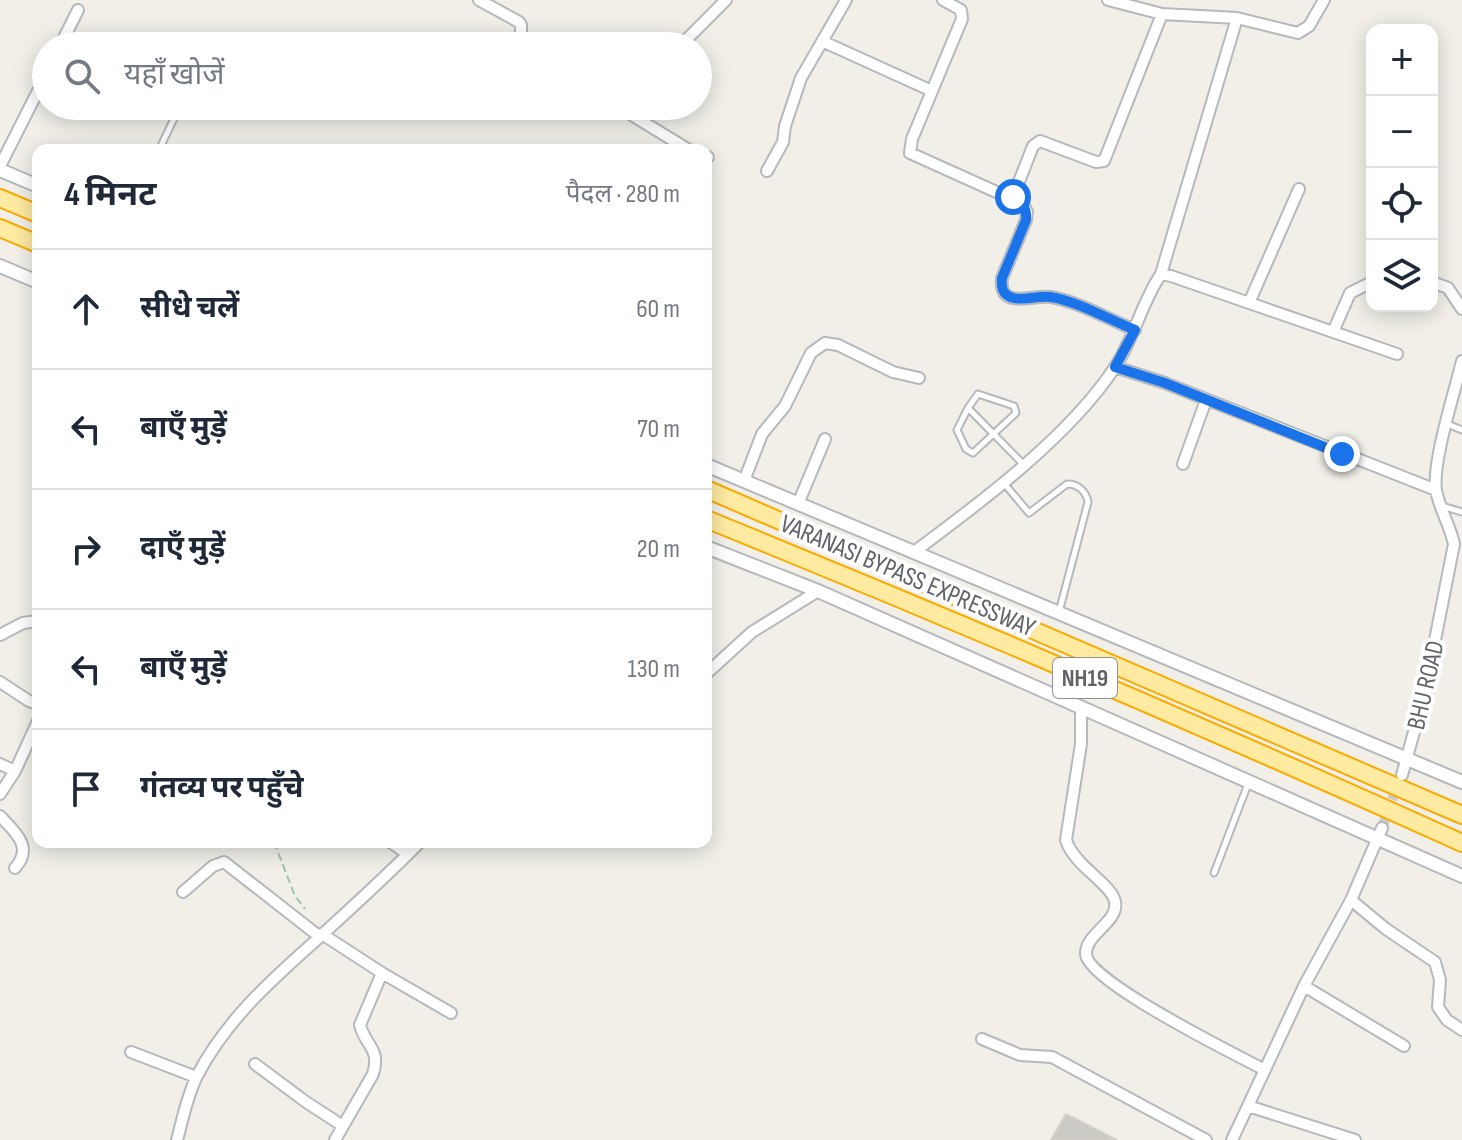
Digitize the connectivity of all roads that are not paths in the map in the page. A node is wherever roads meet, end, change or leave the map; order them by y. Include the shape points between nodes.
1 (479, 0) edge
2 (726, 0) edge
3 (846, 0) edge
4 (943, 0) edge
5 (1108, 0) edge
6 (1324, 0) edge
7 (78, 10) dead end
8 (1162, 14) junction
9 (1237, 18) junction
10 (67, 32) edge
11 (521, 32) edge
12 (694, 32) edge
13 (824, 42) junction
14 (932, 91) junction
15 (32, 103) edge
16 (173, 120) edge
17 (640, 120) edge
18 (162, 144) edge
19 (679, 144) edge
20 (0, 168) edge
21 (767, 171) dead end
22 (32, 183) edge
23 (1299, 189) dead end
24 (1013, 197) junction
25 (0, 198) edge
26 (32, 211) edge
27 (0, 228) edge
28 (32, 241) edge
29 (0, 266) edge
30 (1161, 274) junction
31 (32, 279) edge
32 (1438, 284) edge
33 (1366, 285) edge
34 (1249, 303) junction
35 (1462, 309) edge
36 (1135, 330) junction
37 (1333, 332) junction
38 (1397, 354) dead end
39 (1462, 361) edge
40 (1115, 367) junction
41 (919, 378) dead end
42 (1206, 400) junction
43 (968, 408) junction
44 (1447, 424) junction
45 (1462, 430) edge
46 (995, 435) junction
47 (825, 439) dead end
48 (1023, 464) junction
49 (1183, 464) dead end
50 (712, 468) edge
51 (744, 481) junction
52 (1003, 482) junction
53 (1436, 490) junction
54 (712, 492) edge
55 (798, 504) junction
56 (1441, 506) junction
57 (1462, 512) edge
58 (712, 522) edge
59 (712, 549) edge
60 (914, 552) junction
61 (818, 591) junction
62 (1059, 612) junction
63 (32, 622) edge
64 (0, 635) edge
65 (712, 669) edge
66 (0, 682) edge
67 (32, 702) edge
68 (1081, 708) junction
69 (32, 734) edge
70 (1408, 758) junction
71 (0, 764) edge
72 (15, 771) junction
73 (1402, 775) tunnel mouth
74 (1249, 782) junction
75 (1462, 782) edge
76 (0, 794) edge
77 (1462, 815) edge
78 (0, 816) edge
79 (1380, 834) junction
80 (1462, 843) edge
81 (399, 848) edge
82 (414, 848) edge
83 (408, 854) junction
84 (15, 868) dead end
85 (1214, 873) dead end
86 (1462, 876) edge
87 (183, 892) dead end
88 (1351, 900) junction
89 (318, 934) junction
90 (382, 973) junction
91 (1304, 986) junction
92 (451, 1013) dead end
93 (1462, 1030) edge
94 (982, 1039) dead end
95 (1404, 1046) dead end
96 (131, 1052) dead end
97 (255, 1064) dead end
98 (1265, 1070) junction
99 (196, 1077) junction
100 (1248, 1106) junction
101 (343, 1126) junction
102 (177, 1140) edge
103 (335, 1140) edge
104 (1206, 1140) edge
105 (1232, 1140) edge
106 (1355, 1140) edge

1 - 11 street via 519,22
2 - 12 street
3 - 13 street
4 - 14 street via 962,14
5 - 8 street
6 - 9 street via 1309,26 1298,33
7 - 10 street
8 - 9 street
8 - 24 street via 1104,161 1040,141 1033,146
9 - 30 street
13 - 14 street
13 - 21 street via 801,78 781,149
14 - 24 street via 910,153
15 - 20 street
16 - 18 lane
17 - 19 street
20 - 22 street
23 - 34 street
24 - 36 street via 1027,212 1002,278 1004,292 1013,298 1062,300
25 - 26 highway
27 - 28 highway
29 - 31 street
30 - 34 street
30 - 36 street
32 - 35 street via 1448,288
33 - 37 street via 1350,293
34 - 37 street
36 - 40 street
37 - 38 street
39 - 44 street, BHU ROAD
40 - 42 street
40 - 48 street via 1074,417
41 - 51 street via 893,372 830,342 820,345 762,434
42 - 49 street
42 - 53 street
43 - 46 lane
43 - 46 lane via 957,430 966,449 973,453
43 - 46 lane via 978,394 1014,406 1014,417
44 - 45 lane
44 - 53 street, BHU ROAD
46 - 48 lane
47 - 55 street
48 - 52 street
50 - 51 street
51 - 55 street
52 - 60 street
52 - 62 lane via 1029,513 1067,484 1087,495
53 - 56 street, BHU ROAD
54 - 77 highway, VARANASI BYPASS EXPRESSWAY / NH19
55 - 60 street
56 - 57 lane
56 - 70 street, BHU ROAD via 1454,544
58 - 80 highway, VARANASI BYPASS EXPRESSWAY / NH19
59 - 61 street
60 - 62 street
61 - 65 street via 752,632
61 - 68 street
62 - 70 street
63 - 64 street
66 - 67 street
68 - 74 street
68 - 98 street via 1081,744 1066,840 1078,862 1115,902 1088,945 1087,959 1118,989
69 - 72 street
70 - 73 street, BHU ROAD
70 - 75 street
71 - 72 street
72 - 76 street
74 - 79 street
74 - 85 lane
78 - 84 street via 23,844 24,856
79 - 86 street
79 - 88 street
81 - 83 street
82 - 83 street
83 - 89 street
87 - 89 street via 224,862
88 - 91 street
88 - 93 street via 1435,962 1438,1007
89 - 90 street
89 - 99 street via 252,998
90 - 92 street
90 - 101 street via 360,1025 376,1064
91 - 95 street
91 - 98 street
94 - 104 street via 1020,1055 1061,1061
96 - 99 street
97 - 101 street
98 - 100 street
99 - 102 street
100 - 105 street
100 - 106 street
101 - 103 street

